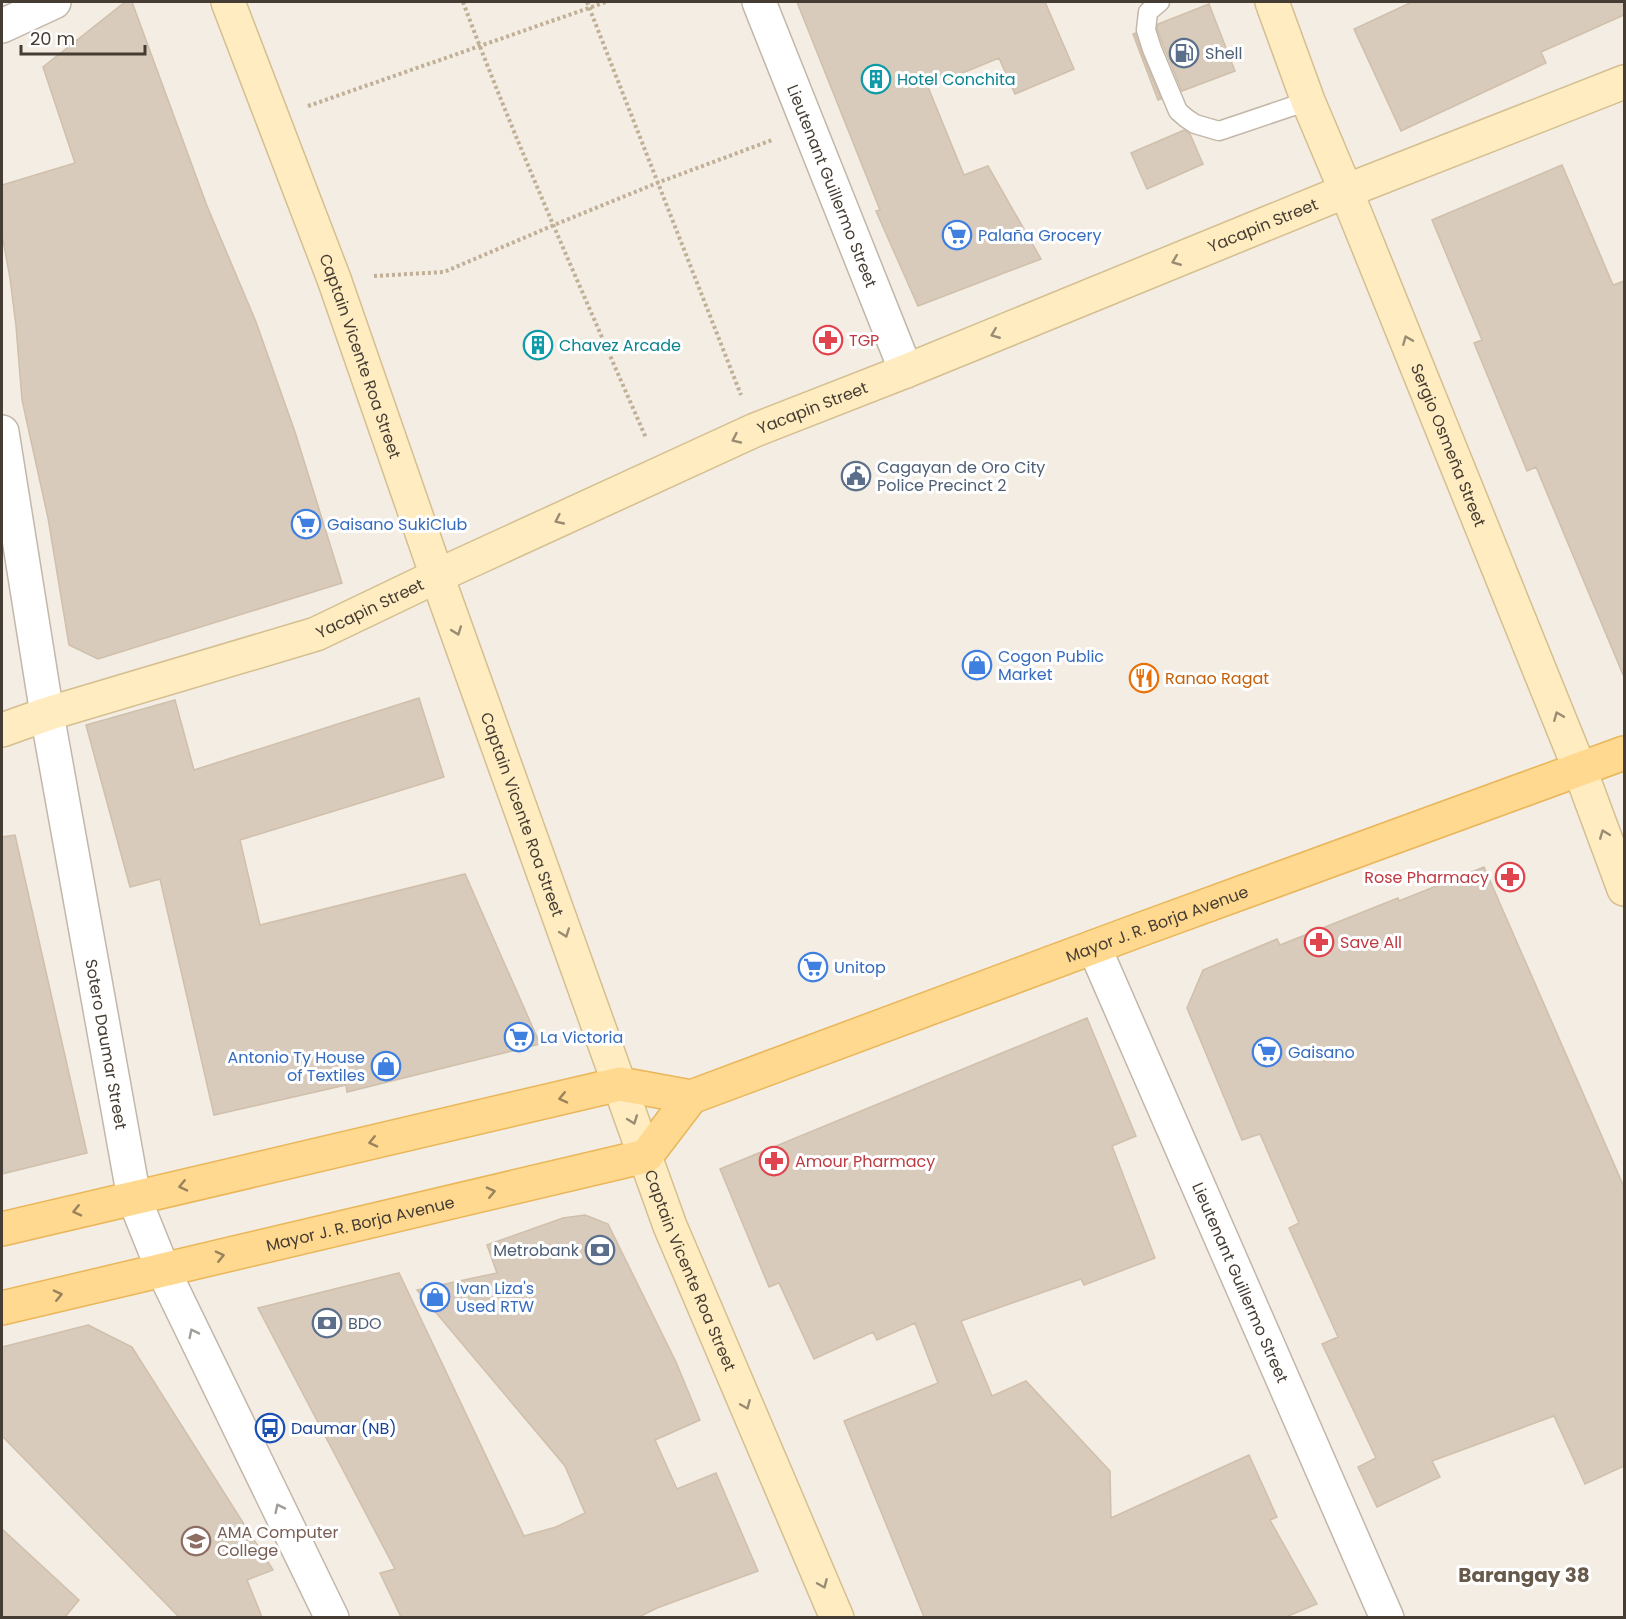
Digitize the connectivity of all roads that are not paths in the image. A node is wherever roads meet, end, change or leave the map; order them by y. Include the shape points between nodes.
1 (54, 2) edge
2 (228, 2) edge
3 (759, 2) edge
4 (1160, 2) edge
5 (1272, 2) edge
6 (2, 26) edge
7 (1624, 82) edge
8 (1308, 101) junction
9 (1346, 191) junction
10 (906, 371) junction
11 (2, 432) edge
12 (437, 576) junction
13 (47, 714) junction
14 (2, 730) edge
15 (1624, 753) edge
16 (1580, 770) junction
17 (1624, 889) edge
18 (1094, 947) junction
19 (620, 1084) junction
20 (691, 1097) junction
21 (645, 1156) junction
22 (134, 1198) junction
23 (2, 1229) edge
24 (163, 1270) junction
25 (2, 1308) edge
26 (332, 1617) edge
27 (837, 1617) edge
28 (1387, 1617) edge

1 - 6 street
2 - 12 street, Captain Vicente Roa Street via 334,279
3 - 10 street, Lieutenant Guillermo Street
4 - 8 lane via 1148,12 1146,30 1178,111 1185,118 1219,131
5 - 8 street, Sergio Osmeña Street
7 - 9 street, Yacapin Street
8 - 9 street, Sergio Osmeña Street
9 -> 10 street, Yacapin Street
16 -> 9 street, Sergio Osmeña Street
10 -> 12 street, Yacapin Street via 755,430
11 - 13 street, Sotero Daumar Street
12 - 13 street, Yacapin Street via 316,634
12 -> 19 street, Captain Vicente Roa Street
13 - 14 street, Yacapin Street
13 - 22 street, Sotero Daumar Street
15 - 16 main road, Mayor J. R. Borja Avenue
17 -> 16 street, Sergio Osmeña Street
16 - 18 main road, Mayor J. R. Borja Avenue
18 - 20 main road, Mayor J. R. Borja Avenue
18 - 28 street, Lieutenant Guillermo Street
19 - 20 main road
19 -> 21 street, Captain Vicente Roa Street
19 -> 22 main road
20 - 21 main road
24 -> 21 main road, Mayor J. R. Borja Avenue
21 -> 27 street, Captain Vicente Roa Street via 670,1226
22 -> 23 main road
22 - 24 street, Sotero Daumar Street
25 -> 24 main road, Mayor J. R. Borja Avenue
26 -> 24 street, Sotero Daumar Street

